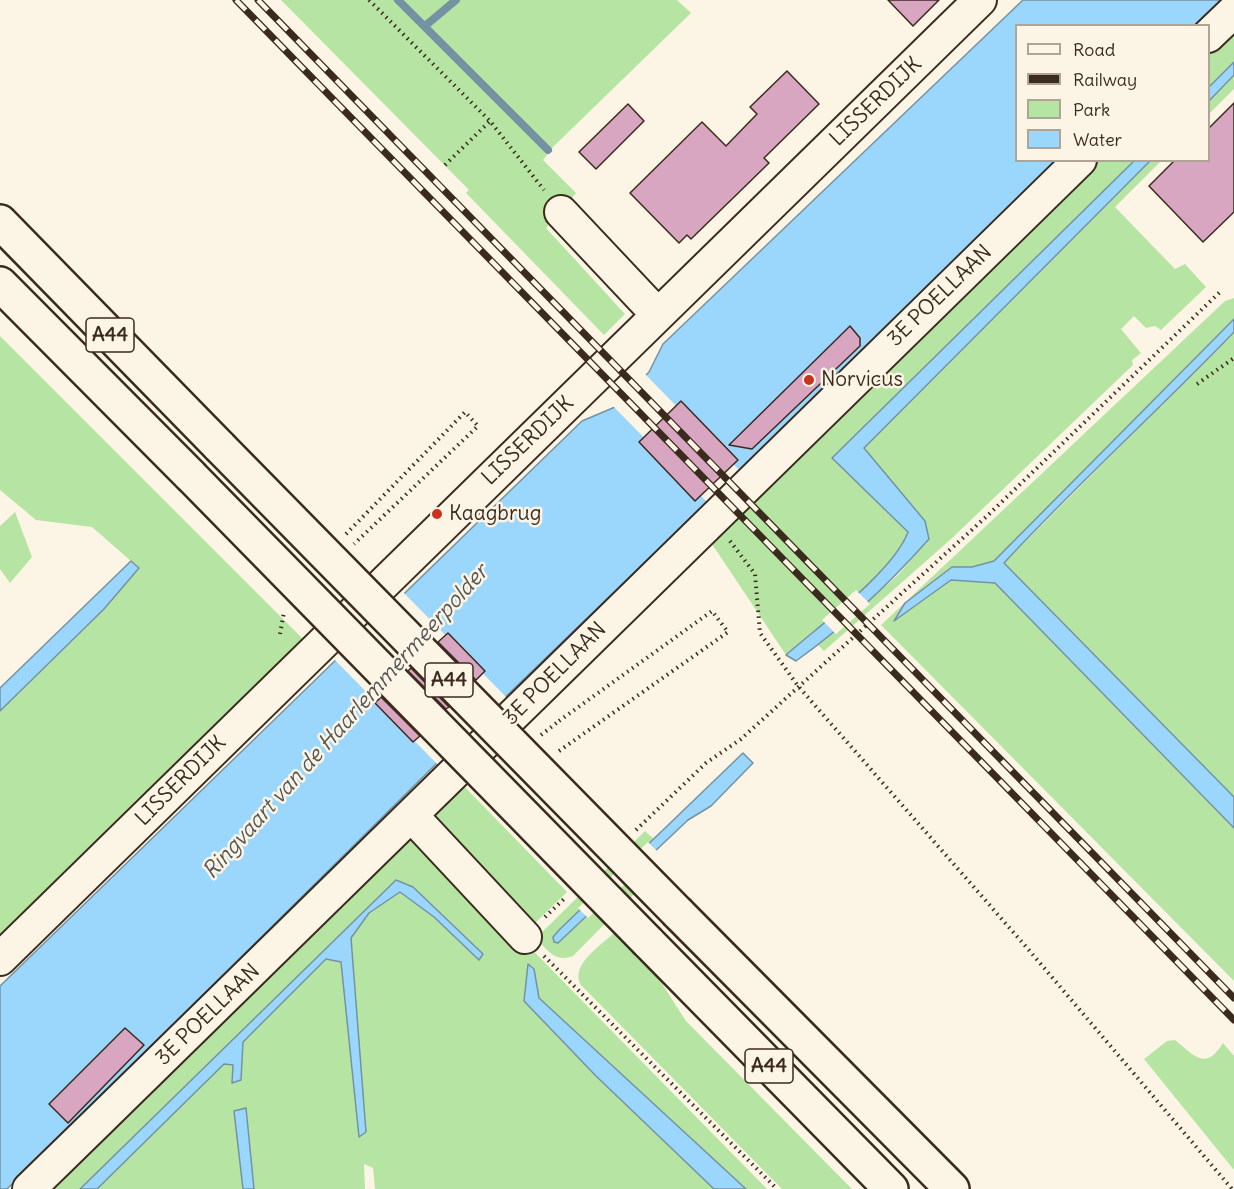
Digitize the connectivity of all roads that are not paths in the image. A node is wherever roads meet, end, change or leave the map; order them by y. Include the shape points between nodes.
1 (980, 0) edge
2 (1234, 11) edge
3 (1210, 35) edge
4 (1078, 162) edge
5 (561, 212) road end
6 (0, 222) edge
7 (0, 284) edge
8 (658, 315) junction
9 (412, 816) junction
10 (525, 937) road end
11 (4, 951) edge
12 (29, 1189) edge
13 (891, 1189) edge
14 (952, 1189) edge

1 - 8 street, LISSERDIJK
2 - 3 street
4 - 9 street, 3E POELLAAN
5 - 8 street
6 - 14 highway, A44, bridge
7 - 13 highway, A44, bridge
8 - 11 street, LISSERDIJK
9 - 10 street
9 - 12 street, 3E POELLAAN

